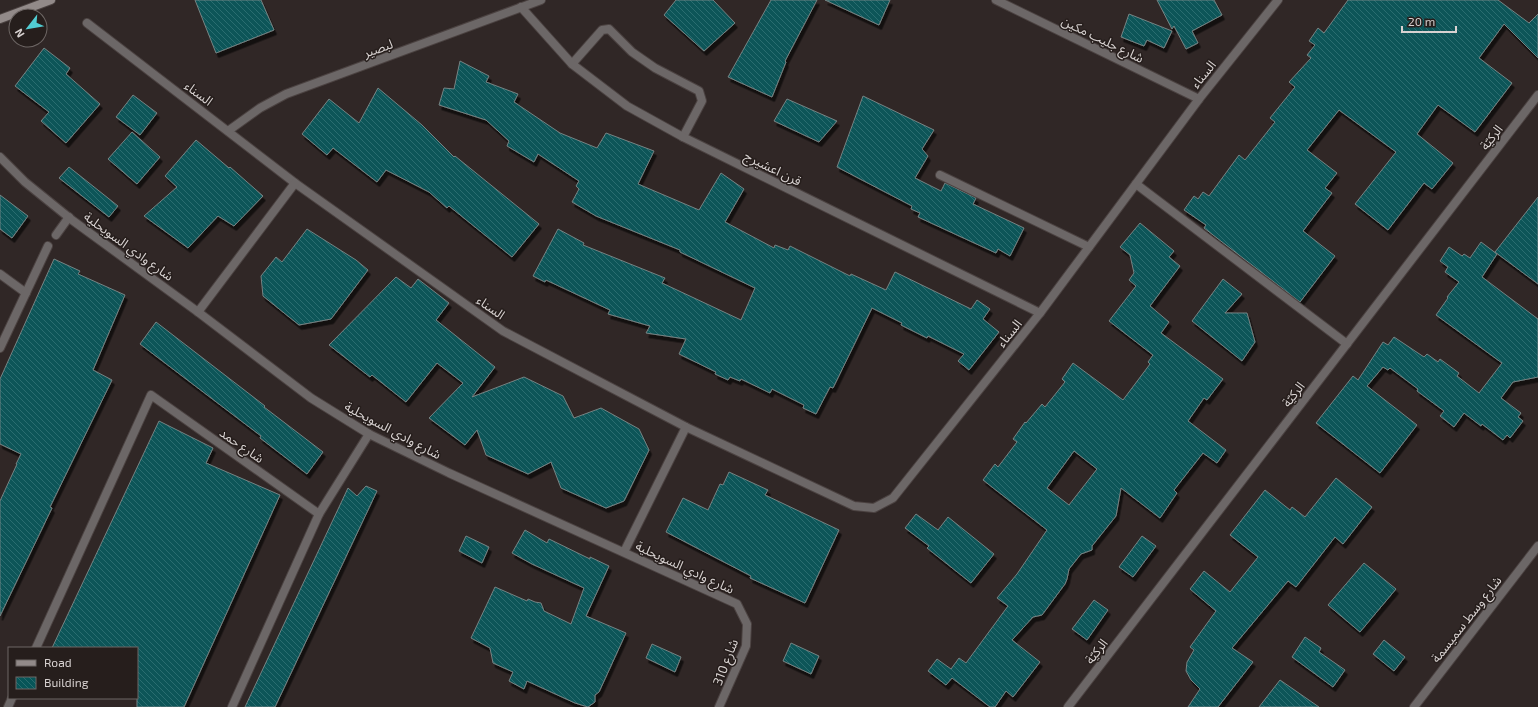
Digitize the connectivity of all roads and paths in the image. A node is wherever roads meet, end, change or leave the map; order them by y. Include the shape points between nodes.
1 (51, 0) edge
2 (542, 0) edge
3 (996, 0) edge
4 (1278, 0) edge
5 (521, 8) junction
6 (0, 18) edge
7 (87, 23) dead end
8 (572, 64) junction
9 (1538, 95) edge
10 (1199, 99) junction
11 (228, 131) junction
12 (683, 137) junction
13 (0, 157) edge
14 (940, 175) dead end
15 (295, 183) junction
16 (1136, 184) junction
17 (69, 217) junction
18 (56, 235) dead end
19 (48, 246) dead end
20 (1090, 246) junction
21 (0, 274) edge
22 (26, 293) junction
23 (198, 312) junction
24 (1040, 313) junction
25 (1347, 344) junction
26 (0, 348) edge
27 (686, 427) junction
28 (369, 434) junction
29 (319, 514) junction
30 (1538, 546) edge
31 (624, 552) junction
32 (747, 624) joint
33 (36, 647) edge
34 (232, 707) edge
35 (719, 707) edge
36 (1068, 707) edge
37 (1414, 707) edge

1 - 6 main road
2 - 5 street, لبصير
3 - 10 street, شارع جليب مكين
4 - 10 street, السناء
5 - 8 street, قرن اعشيرج
5 - 11 street, لبصير via 286,94 260,108
7 - 11 street, السناء
8 - 12 street, قرن اعشيرج via 627,106
8 - 12 street via 602,30 609,29 632,52 655,68 699,91 702,101
9 - 25 street, الركيّة
10 - 16 street, السناء
11 - 15 street, السناء
12 - 24 street, قرن اعشيرج
13 - 17 street, شارع وادي السويحلية via 25,182
14 - 20 street
15 - 23 street
15 - 27 street, السناء via 503,331
16 - 20 street, السناء
16 - 25 street
17 - 18 street
17 - 23 street, شارع وادي السويحلية
19 - 22 street
20 - 24 street, السناء
21 - 22 street
22 - 26 street
23 - 28 street, شارع وادي السويحلية via 311,398
24 - 27 street, السناء via 893,498 874,508 854,506
25 - 36 street, الركيّة
27 - 31 street
28 - 29 street
28 - 31 street, شارع وادي السويحلية
29 - 33 street, شارع حمد via 152,395
29 - 34 street
30 - 37 street, شارع وسط سميسمة
31 - 32 street, شارع وادي السويحلية via 737,604
32 - 35 street, شارع 310 via 746,646

